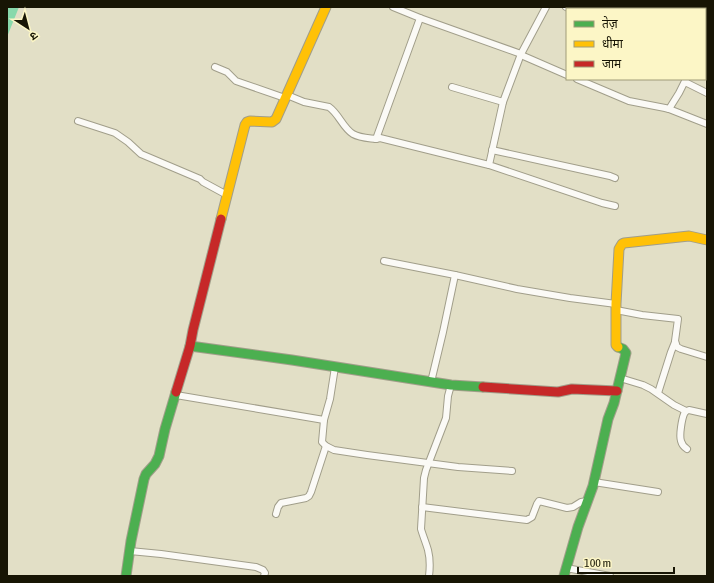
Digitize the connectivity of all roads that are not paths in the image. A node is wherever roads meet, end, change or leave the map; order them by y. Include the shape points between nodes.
1 (326, 7) edge
2 (393, 7) edge
3 (546, 7) edge
4 (420, 18) junction
5 (521, 54) junction
6 (215, 67) dead end
7 (566, 74) edge
8 (579, 80) edge
9 (686, 81) edge
10 (452, 87) dead end
11 (707, 93) edge
12 (286, 96) junction
13 (503, 102) junction
14 (670, 108) junction
15 (78, 121) dead end
16 (707, 124) edge
17 (376, 139) junction
18 (492, 150) junction
19 (489, 165) junction
20 (615, 178) dead end
21 (227, 195) junction
22 (615, 206) dead end
23 (707, 240) edge
24 (384, 261) dead end
25 (455, 275) junction
26 (616, 307) junction
27 (675, 341) junction
28 (190, 346) junction
29 (707, 357) edge
30 (336, 367) junction
31 (620, 378) junction
32 (431, 382) junction
33 (451, 385) junction
34 (617, 391) junction
35 (658, 393) junction
36 (176, 395) junction
37 (686, 412) junction
38 (707, 414) edge
39 (324, 420) junction
40 (326, 446) junction
41 (686, 449) dead end
42 (428, 463) junction
43 (512, 471) dead end
44 (594, 482) junction
45 (658, 492) dead end
46 (587, 501) junction
47 (422, 508) junction
48 (276, 514) dead end
49 (130, 551) junction
50 (565, 572) edge
51 (126, 576) edge
52 (264, 576) edge
53 (429, 576) edge
54 (610, 576) edge

1 - 12 street
2 - 4 street
3 - 5 street
4 - 5 street
4 - 17 street
5 - 7 street
5 - 13 street
6 - 12 street via 227,72 236,81
8 - 14 street via 629,101
9 - 11 street
9 - 14 street
10 - 13 street
12 - 17 street via 329,107 354,134
12 - 21 street via 275,121 250,121 245,125
13 - 18 street
14 - 16 street
15 - 21 street via 115,133 141,154 200,179
17 - 19 street
18 - 19 street
18 - 20 street
19 - 22 street
21 - 28 street
23 - 26 street via 689,236 622,244 619,249
24 - 25 street
25 - 26 street
25 - 32 street
26 - 27 street via 642,315 678,319
26 - 31 street via 616,346 626,353
27 - 29 street via 679,348
27 - 35 street
28 - 30 street
28 - 36 street
30 - 32 street
30 - 39 street
31 - 34 street
31 - 35 street
32 - 33 street
33 - 34 street via 551,392 572,389
33 - 42 street via 446,418
34 - 44 street
35 - 37 street
36 - 39 street
36 - 49 street via 157,460 144,479
37 - 38 street via 689,410
37 - 41 street via 680,438
39 - 40 street via 322,442
40 - 42 street via 334,450
40 - 48 street via 312,492 300,500 281,503
42 - 43 street
42 - 47 street
44 - 45 street
44 - 46 street
46 - 47 street via 567,508 539,501 529,520
46 - 50 street
47 - 53 street via 421,529 429,556
49 - 51 street
49 - 52 street via 256,567 263,570
50 - 54 street

